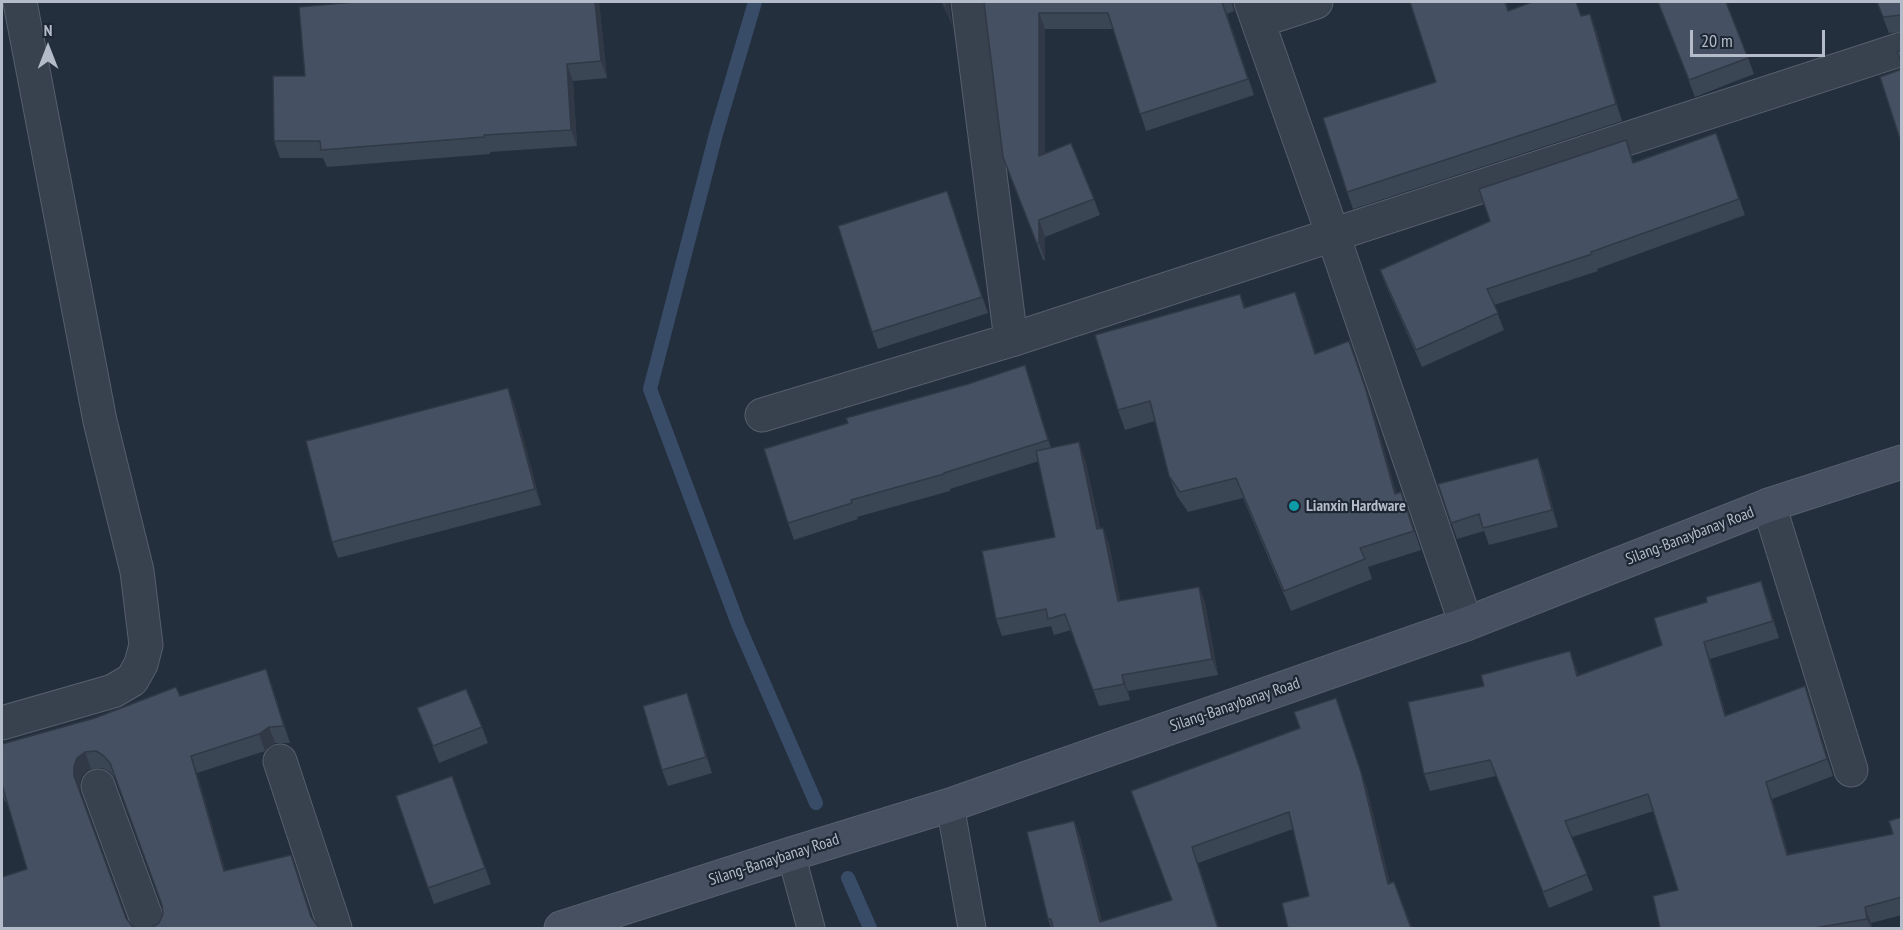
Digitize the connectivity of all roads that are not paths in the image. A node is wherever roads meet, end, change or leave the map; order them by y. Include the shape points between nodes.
1 (20, 2) edge
2 (968, 2) edge
3 (1316, 2) edge
4 (1254, 11) edge
5 (1902, 50) edge
6 (1333, 235) junction
7 (1011, 340) junction
8 (762, 415) dead end
9 (1902, 462) edge
10 (1769, 505) junction
11 (1466, 624) junction
12 (2, 723) edge
13 (280, 761) dead end
14 (1851, 770) dead end
15 (98, 786) dead end
16 (950, 805) junction
17 (791, 854) junction
18 (150, 928) edge
19 (334, 928) edge
20 (561, 928) edge
21 (811, 928) edge
22 (972, 928) edge

1 - 12 street via 100,421 137,571 146,645 132,680 113,691
2 - 7 street
3 - 4 street
4 - 6 street
5 - 6 street
6 - 7 street
6 - 11 street
7 - 8 street
9 - 10 main road, Silang-Banaybanay Road
10 - 11 main road, Silang-Banaybanay Road
10 - 14 street
11 - 16 main road, Silang-Banaybanay Road
13 - 19 street
15 - 18 street
16 - 17 main road, Silang-Banaybanay Road
16 - 22 lane
17 - 20 main road, Silang-Banaybanay Road
17 - 21 lane

